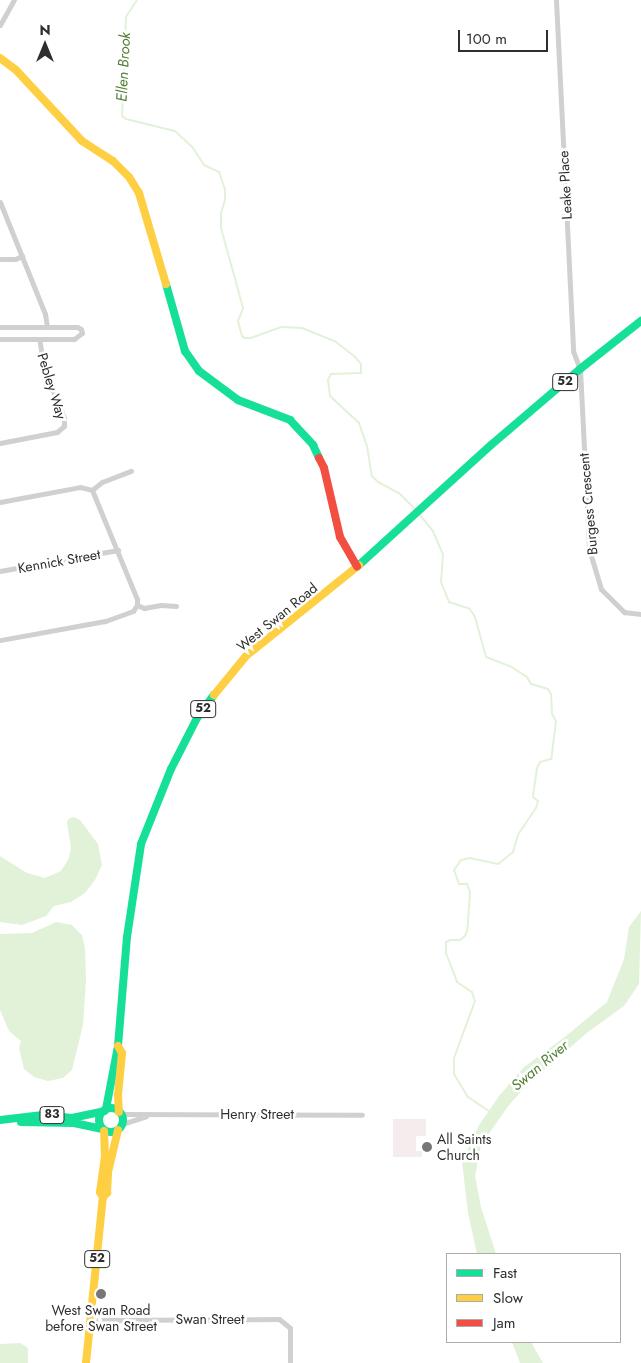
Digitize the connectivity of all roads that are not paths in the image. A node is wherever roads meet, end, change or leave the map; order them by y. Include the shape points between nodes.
1 (14, 0) edge
2 (556, 0) edge
3 (0, 25) edge
4 (0, 58) edge
5 (0, 202) edge
6 (22, 256) junction
7 (0, 259) edge
8 (641, 321) edge
9 (47, 326) junction
10 (0, 327) edge
11 (0, 339) edge
12 (39, 339) junction
13 (580, 369) junction
14 (0, 444) edge
15 (130, 471) dead end
16 (92, 490) junction
17 (0, 502) edge
18 (118, 550) junction
19 (356, 567) junction
20 (0, 571) edge
21 (137, 605) junction
22 (176, 606) dead end
23 (641, 614) edge
24 (0, 640) edge
25 (118, 1046) junction
26 (105, 1110) junction
27 (120, 1113) junction
28 (151, 1114) junction
29 (362, 1114) dead end
30 (0, 1120) edge
31 (120, 1127) junction
32 (103, 1130) junction
33 (103, 1197) junction
34 (92, 1320) junction
35 (86, 1363) edge
36 (290, 1363) edge

1 - 3 street
2 - 13 street, Leake Place via 573,351
4 - 19 main road via 16,70 82,141 113,161 129,177 139,193 185,351 199,371 221,389 238,400 290,420 313,445 324,468 340,538
5 - 6 street
6 - 7 street
6 - 9 street
8 - 13 main road, West Swan Road / 52
9 - 10 street
9 - 12 street via 76,326 82,332 74,339
11 - 12 street
12 - 14 street, Pebley Way via 44,369 64,418 64,426 58,432
13 - 19 main road, West Swan Road / 52
13 - 23 street, Burgess Crescent via 589,549 601,589 624,612
15 - 16 street via 102,482
16 - 17 street via 80,487
16 - 18 street
18 - 20 street, Kennick Street
18 - 21 street
19 - 25 main road, West Swan Road / 52 via 246,656 197,718 171,769 147,826 135,871
21 - 22 street via 144,608
21 - 24 street via 133,611 105,621
25 - 26 main road, West Swan Road / 52
25 - 27 main road, West Swan Road / 52 via 122,1053 118,1095
26 - 27 main road via 113,1109
26 - 30 main road, 83 via 72,1118 43,1115
26 - 32 main road, 52 via 99,1117
27 - 28 street, Henry Street
27 - 31 main road, 52
28 - 29 street, Henry Street
28 - 31 street, Henry Street
30 - 32 main road, 83 via 74,1123
31 - 32 main road via 111,1132
31 - 33 main road, 52 via 108,1172 107,1193
32 - 33 main road, 52 via 105,1158 100,1192
33 - 34 main road, 52
34 - 35 main road, 52
34 - 36 street, Swan Street via 279,1319 290,1328

